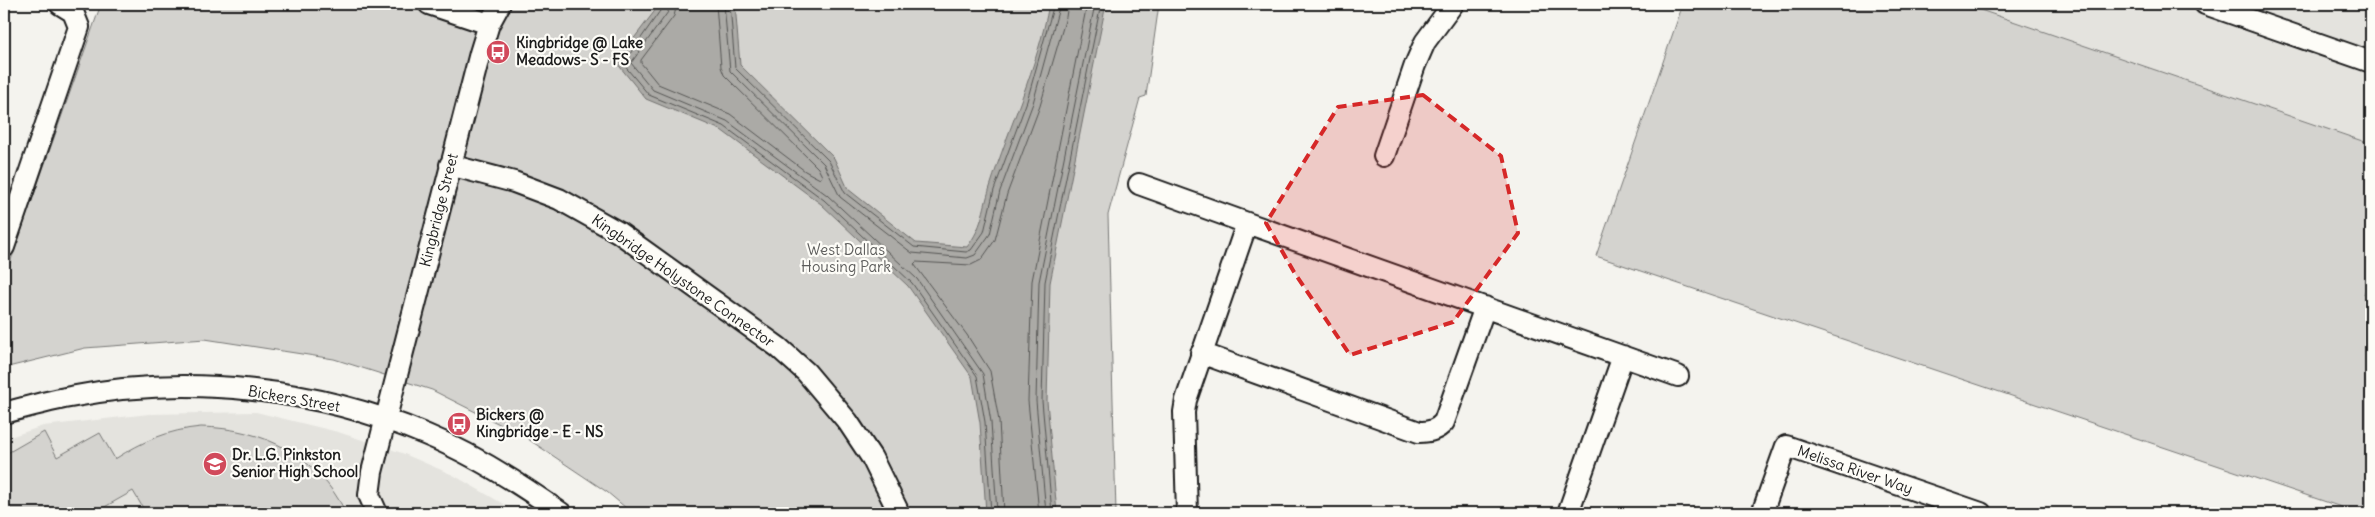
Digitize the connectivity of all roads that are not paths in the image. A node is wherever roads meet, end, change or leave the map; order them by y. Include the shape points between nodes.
1 (60, 4) edge
2 (429, 4) edge
3 (500, 4) edge
4 (1453, 4) edge
5 (2205, 4) edge
6 (489, 24) junction
7 (2371, 62) edge
8 (1384, 156) dead end
9 (450, 165) junction
10 (1139, 184) dead end
11 (1247, 223) junction
12 (4, 247) edge
13 (1485, 307) junction
14 (1201, 353) junction
15 (1623, 356) junction
16 (1678, 376) dead end
17 (4, 413) edge
18 (387, 420) junction
19 (1190, 512) edge
20 (377, 513) edge
21 (561, 513) edge
22 (899, 513) edge
23 (1568, 513) edge
24 (1762, 513) edge
25 (1981, 513) edge

1 - 12 street via 72,12 79,27
2 - 6 street
3 - 6 street, Kingbridge Street
4 - 8 street via 1425,42
5 - 7 street
6 - 9 street, Kingbridge Street
9 - 18 street, Kingbridge Street
9 - 22 street, Kingbridge Holystone Connector via 559,198 618,232 778,347 811,378 848,422 872,458
10 - 11 street
11 - 13 street
11 - 14 street
13 - 14 street via 1444,422 1428,432 1419,432
13 - 15 street
14 - 19 street via 1184,412
15 - 16 street
15 - 23 street
17 - 18 street, Bickers Street via 70,397 121,390 207,387 307,398
18 - 20 street, Kingbridge Street via 370,481 369,495
18 - 21 street, Bickers Street via 429,435 477,460 523,486
24 - 25 street, Melissa River Way via 1786,446

